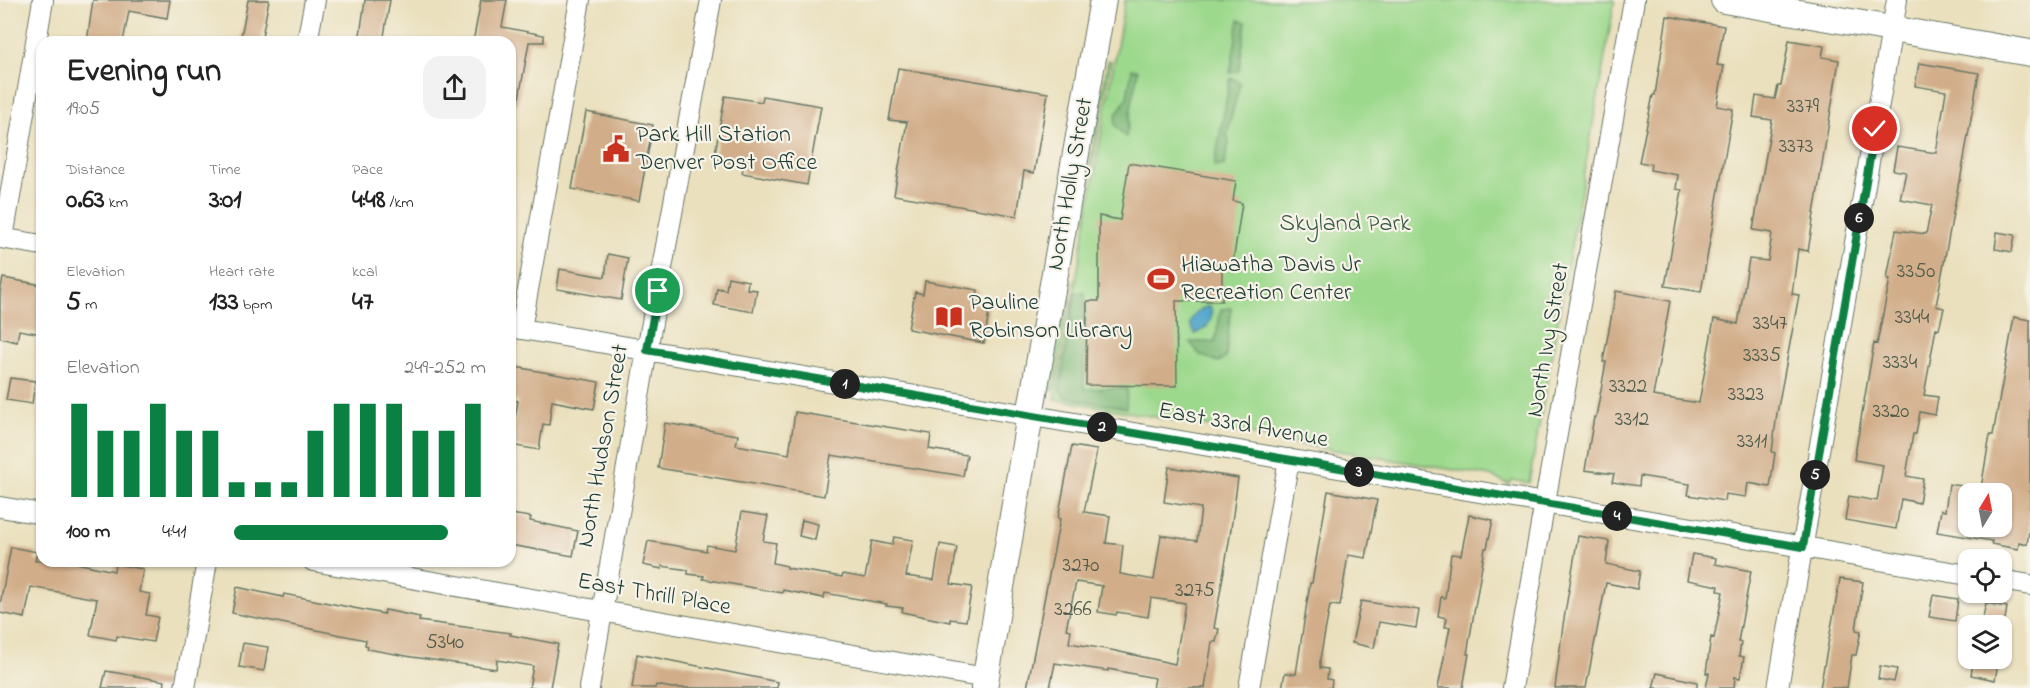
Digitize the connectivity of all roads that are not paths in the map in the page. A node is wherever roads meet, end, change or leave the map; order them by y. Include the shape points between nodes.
1 (43, 0) edge
2 (315, 0) edge
3 (580, 0) edge
4 (711, 0) edge
5 (1103, 0) edge
6 (1634, 0) edge
7 (1724, 0) edge
8 (1897, 0) edge
9 (1892, 29) junction
10 (37, 36) edge
11 (308, 36) edge
12 (36, 40) edge
13 (2030, 53) edge
14 (1, 238) edge
15 (36, 244) edge
16 (516, 328) edge
17 (647, 350) junction
18 (1030, 415) junction
19 (1289, 459) junction
20 (1546, 503) junction
21 (0, 507) edge
22 (36, 513) edge
23 (1803, 547) junction
24 (206, 567) edge
25 (347, 567) edge
26 (1958, 573) edge
27 (2012, 582) edge
28 (2030, 585) edge
29 (602, 612) junction
30 (985, 683) edge
31 (185, 688) edge
32 (589, 688) edge
33 (1249, 688) edge
34 (1512, 688) edge
35 (1778, 688) edge

1 - 10 street
2 - 11 street
3 - 16 street
4 - 17 street, North Hudson Street
5 - 18 street, North Holly Street
6 - 20 street, North Ivy Street
7 - 9 street
8 - 9 street
9 - 13 street
9 - 23 street
12 - 14 street
14 - 15 street
16 - 17 street, East 33rd Avenue
17 - 18 street, East 33rd Avenue
17 - 29 street, North Hudson Street
18 - 19 street, East 33rd Avenue
18 - 30 street, North Holly Street
19 - 20 street, East 33rd Avenue
19 - 33 street
20 - 23 street, East 33rd Avenue
20 - 34 street, North Ivy Street
21 - 22 street
23 - 26 street, East 33rd Avenue
23 - 35 street
24 - 31 street
25 - 29 street, East Thrill Place
27 - 28 street
29 - 30 street, East Thrill Place
29 - 32 street, North Hudson Street

